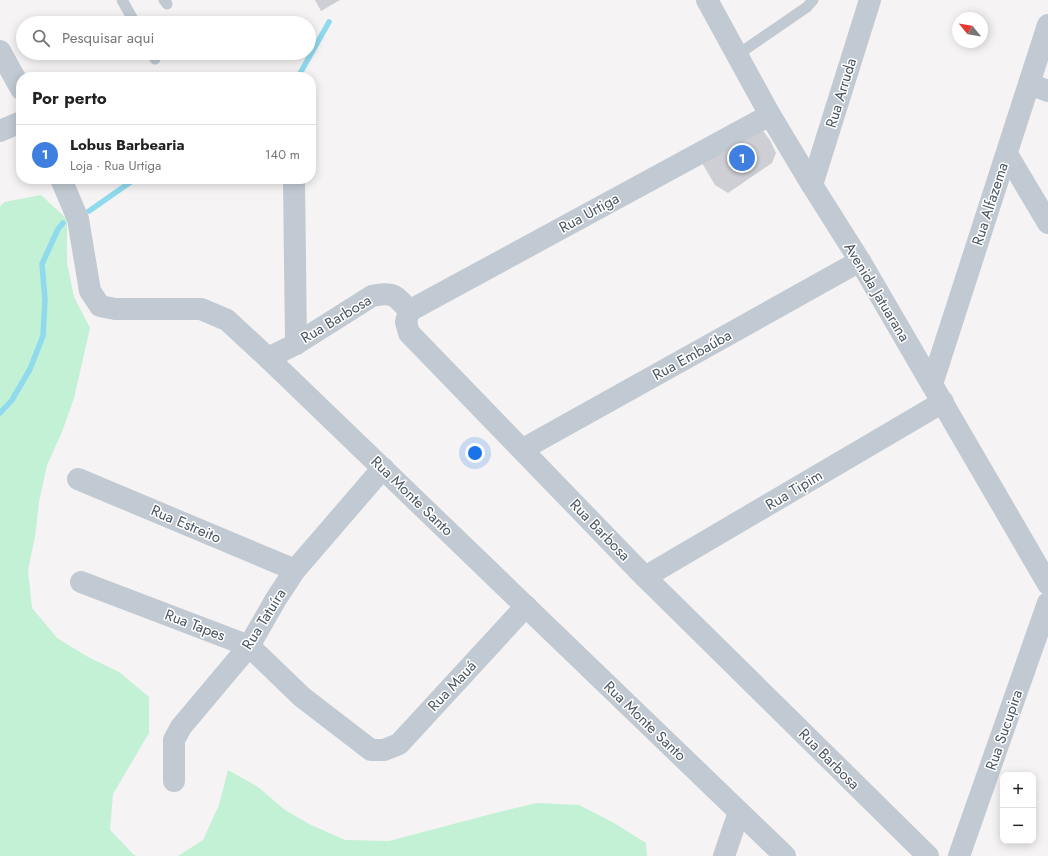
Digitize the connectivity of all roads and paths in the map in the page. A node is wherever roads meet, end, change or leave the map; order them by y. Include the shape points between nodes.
1 (122, 0) edge
2 (707, 0) edge
3 (813, 0) edge
4 (870, 0) edge
5 (131, 16) edge
6 (1048, 25) edge
7 (0, 52) edge
8 (736, 55) junction
9 (16, 80) edge
10 (1038, 88) edge
11 (770, 116) junction
12 (16, 124) edge
13 (0, 130) edge
14 (1007, 154) junction
15 (64, 184) edge
16 (294, 184) edge
17 (812, 185) junction
18 (1048, 223) edge
19 (860, 262) junction
20 (409, 311) junction
21 (296, 344) junction
22 (268, 358) junction
23 (932, 384) junction
24 (943, 402) junction
25 (523, 449) junction
26 (383, 468) junction
27 (78, 479) dead end
28 (295, 570) junction
29 (646, 577) junction
30 (81, 582) dead end
31 (1048, 584) edge
32 (1048, 603) edge
33 (526, 606) junction
34 (249, 646) junction
35 (371, 750) joint
36 (174, 781) dead end
37 (739, 812) junction
38 (724, 856) edge
39 (785, 856) edge
40 (928, 856) edge
41 (959, 856) edge

1 - 5 lane
2 - 8 street, Avenida Jatuarana
3 - 8 lane via 807,7
4 - 17 street, Rua Arruda
6 - 10 street, Rua Alfazema
7 - 9 street
8 - 11 street, Avenida Jatuarana
10 - 14 street, Rua Alfazema
11 - 17 street, Avenida Jatuarana
11 - 20 street, Rua Urtiga
12 - 13 street
14 - 18 street
14 - 23 street, Rua Alfazema
15 - 22 street, Rua Monte Santo via 78,219 90,291 100,306 115,309 201,309 227,320
16 - 21 street
17 - 19 street, Avenida Jatuarana
19 - 23 street, Avenida Jatuarana
19 - 25 street, Rua Embaúba
20 - 21 street, Rua Barbosa via 397,297 384,293 372,296
20 - 25 street, Rua Barbosa via 406,322 409,333
21 - 22 street, Rua Barbosa
22 - 26 street, Rua Monte Santo
23 - 24 street, Avenida Jatuarana
24 - 29 street, Rua Tipim
24 - 31 street, Avenida Jatuarana
25 - 29 street, Rua Barbosa
26 - 28 street, Rua Tatuíra
26 - 33 street, Rua Monte Santo
27 - 28 street, Rua Estreito
28 - 34 street, Rua Tatuíra
29 - 40 street, Rua Barbosa
30 - 34 street, Rua Tapes
32 - 41 street, Rua Sucupira
33 - 35 street, Rua Mauá via 399,744 384,750
33 - 37 street, Rua Monte Santo
34 - 35 street, Rua Tapes via 302,697
34 - 36 street, Rua Tatuíra via 181,726 174,740
37 - 38 street
37 - 39 street, Rua Monte Santo

